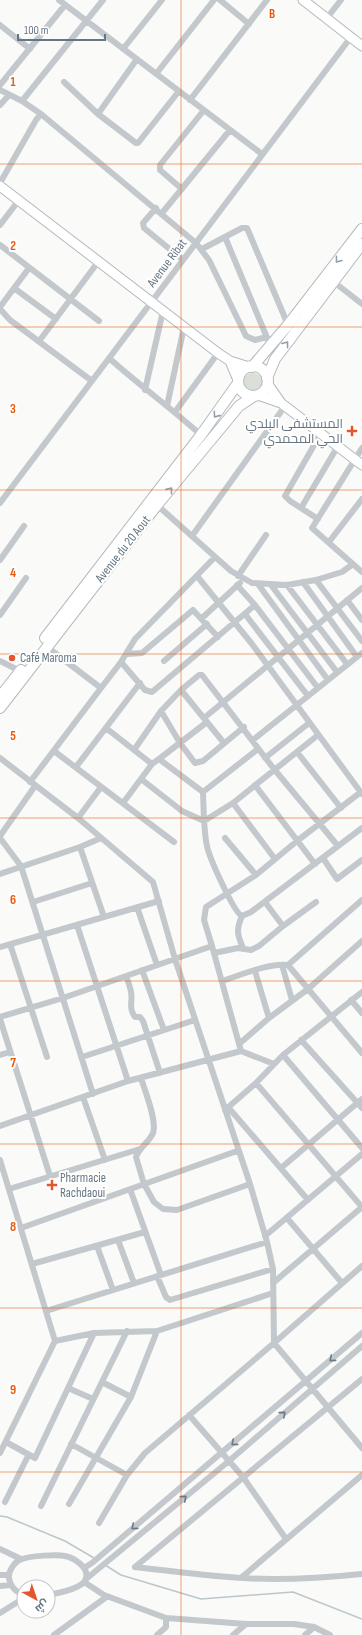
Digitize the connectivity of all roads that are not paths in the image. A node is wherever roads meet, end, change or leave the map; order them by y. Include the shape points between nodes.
1 (59, 0) edge
2 (103, 0) edge
3 (162, 0) edge
4 (214, 0) edge
5 (220, 0) edge
6 (267, 0) edge
7 (303, 0) edge
8 (341, 0) edge
9 (66, 5) junction
10 (327, 18) junction
11 (87, 21) junction
12 (248, 24) junction
13 (0, 25) edge
14 (351, 37) junction
15 (362, 46) edge
16 (30, 49) junction
17 (123, 49) junction
18 (137, 59) junction
19 (156, 74) junction
20 (64, 82) dead end
21 (0, 85) edge
22 (0, 90) edge
23 (179, 91) junction
24 (9, 95) junction
25 (190, 100) junction
26 (22, 101) junction
27 (0, 105) edge
28 (204, 110) junction
29 (41, 114) junction
30 (98, 114) junction
31 (230, 130) junction
32 (262, 154) junction
33 (0, 183) edge
34 (0, 186) edge
35 (182, 189) junction
36 (19, 200) junction
37 (156, 208) junction
38 (162, 213) junction
39 (0, 225) edge
40 (362, 230) edge
41 (225, 237) junction
42 (196, 243) junction
43 (362, 244) edge
44 (0, 245) edge
45 (202, 249) junction
46 (183, 260) junction
47 (98, 262) junction
48 (29, 268) junction
49 (334, 282) junction
50 (14, 288) junction
51 (70, 299) junction
52 (151, 302) junction
53 (362, 304) edge
54 (0, 308) edge
55 (163, 311) junction
56 (56, 319) junction
57 (99, 321) dead end
58 (288, 325) junction
59 (184, 327) junction
60 (40, 340) junction
61 (269, 341) junction
62 (218, 353) junction
63 (109, 358) junction
64 (230, 361) junction
65 (250, 367) junction
66 (267, 380) junction
67 (92, 381) junction
68 (238, 381) junction
69 (145, 390) junction
70 (256, 395) junction
71 (283, 404) junction
72 (167, 406) junction
73 (175, 412) junction
74 (320, 433) junction
75 (201, 435) junction
76 (338, 446) junction
77 (362, 448) edge
78 (359, 462) edge
79 (362, 499) edge
80 (0, 503) edge
81 (157, 505) junction
82 (301, 508) junction
83 (318, 519) junction
84 (24, 526) dead end
85 (192, 536) junction
86 (266, 536) dead end
87 (329, 542) junction
88 (215, 557) junction
89 (0, 560) edge
90 (353, 564) junction
91 (362, 572) edge
92 (197, 576) junction
93 (26, 578) dead end
94 (241, 578) junction
95 (316, 580) junction
96 (303, 582) junction
97 (258, 584) junction
98 (238, 585) junction
99 (271, 585) junction
100 (287, 585) junction
101 (362, 588) edge
102 (347, 600) junction
103 (219, 602) junction
104 (255, 605) junction
105 (337, 608) junction
106 (245, 614) junction
107 (0, 615) edge
108 (328, 616) junction
109 (202, 618) junction
110 (362, 620) edge
111 (235, 622) junction
112 (207, 624) junction
113 (317, 625) junction
114 (307, 633) junction
115 (218, 637) junction
116 (299, 640) junction
117 (362, 641) edge
118 (48, 647) junction
119 (288, 649) junction
120 (127, 654) junction
121 (359, 655) edge
122 (278, 657) junction
123 (0, 661) edge
124 (164, 661) dead end
125 (121, 662) junction
126 (347, 664) junction
127 (268, 665) junction
128 (20, 671) junction
129 (337, 672) junction
130 (328, 680) junction
131 (140, 683) junction
132 (101, 688) junction
133 (318, 688) junction
134 (181, 690) junction
135 (308, 696) junction
136 (0, 697) edge
137 (224, 702) junction
138 (297, 704) junction
139 (0, 708) edge
140 (161, 711) junction
141 (206, 720) junction
142 (309, 723) junction
143 (244, 727) junction
144 (106, 728) junction
145 (318, 735) junction
146 (252, 740) junction
147 (180, 743) junction
148 (224, 743) junction
149 (258, 749) junction
150 (54, 750) junction
151 (134, 750) junction
152 (297, 752) junction
153 (266, 758) junction
154 (159, 759) junction
155 (1, 762) edge
156 (152, 764) junction
157 (76, 767) junction
158 (274, 769) junction
159 (141, 779) junction
160 (33, 784) junction
161 (255, 785) junction
162 (102, 787) junction
163 (202, 792) junction
164 (362, 793) edge
165 (123, 803) junction
166 (233, 803) junction
167 (341, 808) junction
168 (78, 818) junction
169 (204, 821) junction
170 (320, 825) junction
171 (362, 828) edge
172 (0, 837) edge
173 (101, 838) junction
174 (225, 838) dead end
175 (297, 841) junction
176 (174, 842) dead end
177 (338, 846) junction
178 (80, 847) junction
179 (323, 858) junction
180 (275, 859) junction
181 (362, 860) edge
182 (315, 864) junction
183 (22, 866) junction
184 (0, 874) edge
185 (256, 875) junction
186 (92, 882) junction
187 (227, 894) junction
188 (362, 900) edge
189 (159, 901) junction
190 (33, 902) junction
191 (265, 902) junction
192 (316, 902) dead end
193 (137, 907) junction
194 (242, 916) junction
195 (104, 917) junction
196 (77, 925) junction
197 (283, 926) junction
198 (43, 935) junction
199 (362, 942) edge
200 (10, 944) junction
201 (212, 946) junction
202 (0, 947) edge
203 (243, 948) junction
204 (214, 953) junction
205 (175, 959) junction
206 (157, 965) junction
207 (285, 965) junction
208 (142, 970) junction
209 (255, 971) junction
210 (126, 976) junction
211 (222, 982) junction
212 (97, 986) junction
213 (308, 989) junction
214 (362, 992) edge
215 (63, 998) junction
216 (292, 1000) junction
217 (351, 1000) junction
218 (32, 1007) junction
219 (362, 1013) edge
220 (330, 1016) junction
221 (0, 1018) edge
222 (269, 1018) junction
223 (195, 1020) junction
224 (164, 1030) junction
225 (147, 1036) junction
226 (301, 1040) junction
227 (239, 1044) junction
228 (117, 1045) junction
229 (241, 1051) junction
230 (10, 1052) junction
231 (362, 1053) edge
232 (0, 1055) edge
233 (283, 1055) junction
234 (47, 1057) dead end
235 (82, 1057) junction
236 (209, 1060) junction
237 (274, 1064) junction
238 (160, 1073) junction
239 (141, 1078) junction
240 (128, 1081) junction
241 (256, 1082) junction
242 (93, 1094) junction
243 (83, 1097) junction
244 (360, 1101) edge
245 (362, 1108) edge
246 (227, 1109) junction
247 (30, 1115) junction
248 (338, 1120) junction
249 (0, 1125) edge
250 (309, 1144) junction
251 (362, 1148) edge
252 (140, 1149) junction
253 (237, 1151) junction
254 (362, 1154) edge
255 (0, 1160) edge
256 (105, 1160) junction
257 (281, 1168) junction
258 (50, 1176) junction
259 (336, 1176) junction
260 (144, 1184) junction
261 (250, 1184) junction
262 (9, 1189) junction
263 (130, 1189) junction
264 (308, 1200) junction
265 (287, 1218) junction
266 (21, 1228) junction
267 (145, 1232) junction
268 (266, 1239) junction
269 (118, 1240) junction
270 (97, 1246) junction
271 (312, 1250) junction
272 (32, 1264) junction
273 (362, 1266) edge
274 (273, 1269) junction
275 (159, 1276) junction
276 (134, 1283) junction
277 (273, 1283) junction
278 (342, 1283) junction
279 (113, 1290) junction
280 (273, 1293) junction
281 (46, 1311) junction
282 (126, 1331) junction
283 (157, 1331) junction
284 (94, 1333) junction
285 (362, 1333) edge
286 (55, 1341) junction
287 (274, 1343) junction
288 (362, 1346) edge
289 (362, 1379) edge
290 (305, 1381) junction
291 (102, 1382) junction
292 (68, 1388) junction
293 (312, 1389) junction
294 (131, 1397) junction
295 (93, 1399) junction
296 (328, 1408) junction
297 (189, 1415) junction
298 (6, 1442) junction
299 (71, 1444) junction
300 (362, 1448) edge
301 (0, 1453) edge
302 (222, 1453) junction
303 (28, 1456) junction
304 (97, 1458) junction
305 (229, 1461) junction
306 (362, 1474) edge
307 (127, 1475) junction
308 (244, 1477) junction
309 (5, 1502) dead end
310 (69, 1504) dead end
311 (41, 1506) dead end
312 (99, 1523) dead end
313 (286, 1539) junction
314 (0, 1549) edge
315 (21, 1559) junction
316 (84, 1568) junction
317 (362, 1574) edge
318 (9, 1575) junction
319 (0, 1576) edge
320 (242, 1577) junction
321 (85, 1581) junction
322 (10, 1585) junction
323 (0, 1586) edge
324 (16, 1591) edge
325 (56, 1593) edge
326 (104, 1595) junction
327 (16, 1602) edge
328 (0, 1613) edge
329 (166, 1618) junction
330 (246, 1624) junction
331 (314, 1627) junction
332 (56, 1634) edge
333 (157, 1635) edge
334 (233, 1635) edge
335 (305, 1635) edge
336 (330, 1635) edge

1 - 9 street
2 - 11 street
3 - 17 street
4 - 19 street
5 - 12 street
6 - 12 street
7 - 10 street
8 - 10 street
9 - 11 street
9 - 16 street
10 - 14 street
11 - 17 street
11 - 26 street
12 - 25 street
13 - 16 street
14 - 15 street
14 - 32 street, Avenue Ribat
16 - 21 street
17 - 18 street
18 - 19 street
18 - 30 street
19 - 23 street
20 - 30 street
22 - 24 street
23 - 25 street
23 - 30 street via 138,143
24 - 26 street
24 - 27 street
25 - 28 street
26 - 29 street
28 - 31 street
28 - 35 street via 160,165 160,170
29 - 33 street
29 - 37 street
31 - 32 street
31 - 35 street
32 - 42 street, Avenue Ribat
34 - 36 street
35 - 38 street
36 - 39 street
36 - 47 street
37 - 38 street
37 - 46 street via 143,223 144,228
38 - 42 street
40 -> 58 main road
41 - 45 street
41 - 58 street via 242,228 248,229
41 - 61 street
42 - 45 street
42 - 46 street, Avenue Ribat
43 - 49 main road
44 - 48 street
45 - 61 street via 246,336
46 - 52 street, Avenue Ribat
47 - 51 street
47 - 52 street
48 - 50 street
48 - 51 street
49 - 53 street
66 -> 49 main road via 274,359
50 - 54 street
50 - 56 street
51 - 56 street
51 - 57 street
52 - 55 street
52 - 63 street, Avenue Ribat
54 - 60 street via 10,320
55 - 59 street
55 - 69 street
56 - 60 street
58 - 61 main road
59 - 62 street
59 - 72 street
60 - 67 street
61 - 65 main road
62 - 64 street
62 - 73 street
63 - 67 street, Avenue Ribat
63 - 69 street
64 - 65 street
64 - 68 street
65 - 66 main road via 263,370
65 - 68 main road via 243,371
66 - 70 main road via 264,390
66 - 71 street
67 - 80 street, Avenue Ribat
68 - 70 main road via 243,392
68 -> 75 main road, Avenue du 20 Aout
69 - 72 street
70 - 71 street
81 -> 70 main road, Avenue du 20 Aout via 239,406
71 - 74 street
71 - 85 street
72 - 73 street
73 - 75 street
74 - 76 street
74 - 82 street via 285,496
75 - 128 main road, Avenue du 20 Aout
76 - 78 street
76 - 82 street
77 - 78 street
78 - 83 street
79 - 87 street
81 - 85 street
81 - 118 main road, Avenue du 20 Aout
82 - 83 street
83 - 87 street via 312,528
84 - 89 street
85 - 88 street
86 - 94 street
87 - 90 street
88 - 92 street
88 - 94 street
90 - 91 street
90 - 95 street via 342,572
92 - 103 street
92 - 120 street via 135,639
93 - 107 street
94 - 97 street
94 - 98 street
95 - 96 street
95 - 105 street
96 - 100 street
96 - 108 street
97 - 99 street
97 - 116 street
98 - 103 street
98 - 104 street
99 - 100 street
99 - 114 street
100 - 113 street
101 - 102 street
102 - 105 street
102 - 110 street
103 - 109 street
103 - 111 street
104 - 106 street
104 - 119 street
105 - 108 street
105 - 117 street
106 - 111 street
106 - 122 street
108 - 113 street
108 - 121 street
109 - 112 street
109 - 120 street via 193,610 142,653
111 - 115 street
111 - 127 street
112 - 115 street
112 - 124 street
113 - 114 street
113 - 126 street
114 - 116 street
114 - 129 street
115 - 131 street via 152,692 147,691
116 - 119 street
116 - 130 street
118 - 132 street
118 - 139 main road, Avenue du 20 Aout
119 - 122 street
119 - 133 street
120 - 125 street
121 - 126 street
122 - 127 street
122 - 135 street
123 - 128 street
125 - 131 street
125 - 132 street
126 - 129 street
127 - 137 street
127 - 138 street
128 - 136 main road, Avenue du 20 Aout
129 - 130 street
130 - 133 street
131 - 144 street
132 - 150 street
133 - 135 street
134 - 137 street via 202,674
134 - 140 street
134 - 141 street
135 - 138 street
137 - 141 street
137 - 143 street
138 - 142 street
138 - 146 street
140 - 147 street
140 - 151 street
141 - 147 street
141 - 148 street
142 - 145 street
142 - 153 street
143 - 146 street
143 - 148 street
144 - 151 street
144 - 157 street
145 - 152 street
145 - 164 street
146 - 149 street
147 - 148 street via 197,764
147 - 154 street
149 - 153 street
149 - 163 street
150 - 157 street
150 - 160 street
151 - 156 street
152 - 158 street
152 - 167 street
153 - 158 street
154 - 156 street
154 - 163 street
155 - 160 street
156 - 159 street
157 - 162 street
158 - 161 street
158 - 170 street
159 - 165 street
159 - 169 street via 182,811
160 - 168 street
160 - 172 street
161 - 166 street
161 - 175 street
162 - 165 street
162 - 168 street
163 - 169 street
164 - 167 street
165 - 176 street
166 - 169 street
166 - 180 street
167 - 170 street
168 - 173 street
169 - 187 street via 207,847
170 - 175 street
170 - 177 street
171 - 177 street
172 - 183 street
173 - 178 street
173 - 189 street via 153,882
174 - 185 street
175 - 180 street
175 - 182 street
177 - 179 street
178 - 183 street
178 - 186 street
179 - 181 street via 337,879
179 - 182 street
180 - 185 street
182 - 191 street
183 - 184 street
183 - 190 street
185 - 187 street
186 - 190 street
186 - 195 street
187 - 194 street
187 - 201 street via 206,907 204,920
188 - 207 street
189 - 193 street
189 - 205 street
190 - 198 street
191 - 194 street
191 - 197 street
192 - 197 street
193 - 195 street
193 - 206 street
194 - 203 street via 237,934
195 - 196 street
196 - 198 street
196 - 212 street
197 - 203 street via 259,946 251,950
198 - 200 street
198 - 215 street
199 - 213 street
200 - 202 street
200 - 218 street
201 - 204 street
201 - 205 street
203 - 204 street
204 - 211 street
205 - 206 street
205 - 223 street
206 - 208 street
207 - 209 street
207 - 213 street
207 - 216 street
208 - 210 street
208 - 224 street
209 - 211 street
209 - 222 street
210 - 212 street
210 - 225 street via 131,992 133,1014 141,1018
211 - 227 street
212 - 215 street
212 - 228 street
213 - 216 street
213 - 220 street
214 - 217 street
215 - 218 street
215 - 235 street
216 - 222 street
217 - 219 street
217 - 220 street
218 - 221 street
218 - 234 street
220 - 226 street
220 - 231 street
221 - 230 street
222 - 227 street
223 - 224 street
223 - 236 street
224 - 225 street
225 - 228 street
225 - 238 street
226 - 233 street
226 - 244 street
227 - 229 street
228 - 235 street
228 - 240 street
229 - 236 street
229 - 237 street
230 - 232 street
230 - 247 street
233 - 237 street
233 - 248 street
235 - 242 street
236 - 238 street
236 - 246 street
237 - 241 street
238 - 239 street
239 - 240 street
239 - 252 street via 155,1124 153,1135
240 - 242 street
241 - 246 street
241 - 250 street
242 - 243 street
243 - 247 street
243 - 256 street
244 - 245 street
244 - 248 street
246 - 253 street
246 - 257 street
247 - 249 street
247 - 258 street
248 - 250 street
248 - 251 street
250 - 257 street
250 - 259 street
252 - 256 street
252 - 260 street via 136,1158
253 - 260 street
253 - 261 street
254 - 259 street
255 - 262 street
256 - 258 street
257 - 264 street
258 - 262 street
259 - 264 street
259 - 271 street via 362,1206
260 - 261 street via 154,1202 163,1209 173,1210
260 - 263 street
261 - 268 street
262 - 266 street
263 - 266 street
263 - 267 street
264 - 265 street
265 - 268 street
265 - 271 street
266 - 272 street
267 - 269 street
267 - 275 street
268 - 274 street
268 - 275 street
269 - 270 street
269 - 276 street
270 - 272 street
270 - 279 street
271 - 277 street
271 - 278 street
272 - 281 street
273 - 278 street
274 - 275 street via 170,1300 166,1297
274 - 277 street
275 - 276 street
276 - 279 street
277 - 280 street
278 - 287 street
279 - 281 street
280 - 283 street
280 - 287 street
281 - 286 street
282 - 283 street
282 - 284 street
282 - 291 street
283 - 294 street
284 - 286 street
284 - 292 street
285 -> 290 street
286 - 298 street
287 - 290 street
287 - 297 street
288 - 293 street
289 - 296 street
290 - 293 street
290 -> 302 street
291 - 294 street
291 - 295 street
292 - 295 street
292 - 303 street via 40,1450 35,1458
293 - 296 street
305 -> 293 street
294 - 304 street
295 - 299 street
296 - 300 street
296 - 308 street
297 - 302 street
297 - 307 street via 145,1453
298 - 301 street
298 - 303 street
299 - 304 street
299 - 311 street
302 - 305 street
302 -> 316 street
303 - 309 street
304 - 307 street
304 - 310 street
305 - 308 street
321 -> 305 street
306 - 313 street
307 - 312 street
308 - 313 street
308 - 320 street via 135,1567
313 - 320 street
314 - 315 street
315 - 316 street via 65,1555
315 - 318 street
316 - 321 street
317 - 320 street via 272,1579
318 - 319 street
318 - 322 street
321 - 325 street via 79,1586
321 - 326 street
322 - 323 street
322 - 324 street
326 - 329 street
326 - 332 street via 106,1598
327 - 328 street
329 - 330 street
329 - 333 street via 166,1627
330 - 331 street via 294,1624
330 - 334 street
331 - 335 street
331 - 336 street

